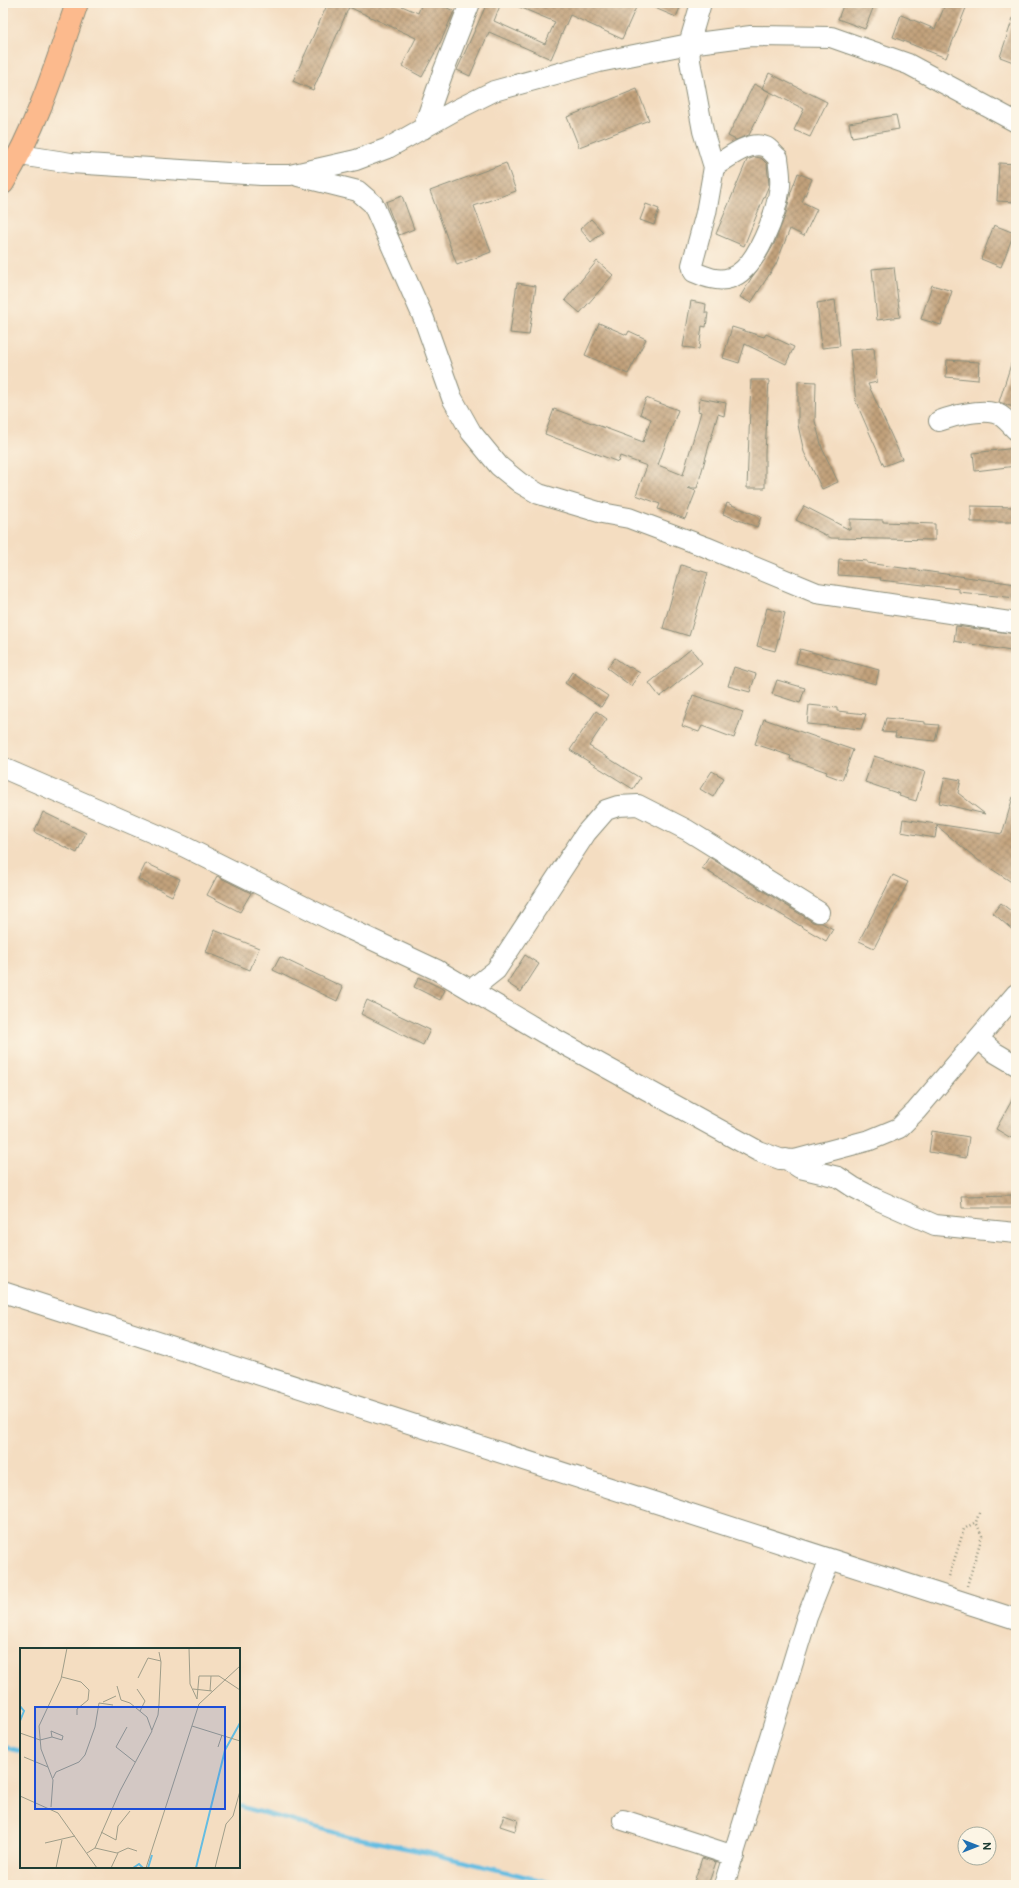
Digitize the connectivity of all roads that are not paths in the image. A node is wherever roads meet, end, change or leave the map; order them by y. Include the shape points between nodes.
1 (77, 3) edge
2 (470, 3) edge
3 (701, 3) edge
4 (689, 44) junction
5 (1016, 122) edge
6 (423, 129) junction
7 (20, 155) junction
8 (714, 167) junction
9 (290, 175) junction
10 (3, 183) edge
11 (939, 421) dead end
12 (1016, 430) edge
13 (1016, 623) edge
14 (3, 768) edge
15 (819, 912) dead end
16 (472, 989) junction
17 (1016, 994) edge
18 (979, 1039) junction
19 (1016, 1065) edge
20 (786, 1159) junction
21 (1016, 1233) edge
22 (3, 1292) edge
23 (830, 1559) junction
24 (1016, 1619) edge
25 (623, 1820) dead end
26 (734, 1856) junction
27 (724, 1885) edge

1 - 7 main road via 50,84
2 - 6 street
3 - 4 street
4 - 5 street via 750,36 831,37 908,64
4 - 6 street via 599,62 494,91
4 - 8 street via 703,131
6 - 9 street via 388,148 356,160
7 - 9 street via 79,163
7 - 10 main road
8 - 8 street via 739,150 756,146 766,147 778,158 780,185 773,213 757,254 742,271 730,278 711,279 694,272 692,265 706,213
9 - 13 street via 358,191 373,204 424,319 452,398 471,432 499,466 520,483 539,494 628,518 706,546 817,592
11 - 12 street via 950,416 994,412
14 - 16 street via 182,846 340,925 438,970
15 - 16 street via 687,830 638,805 618,806 606,810 586,833 496,970
16 - 20 street via 542,1032 758,1151
17 - 18 street
18 - 19 street via 994,1052
18 - 20 street via 899,1128 870,1140 795,1160
20 - 21 street via 800,1168 838,1177 876,1199 935,1225
22 - 23 street
23 - 24 street
23 - 26 street via 807,1616
25 - 26 street
26 - 27 street

